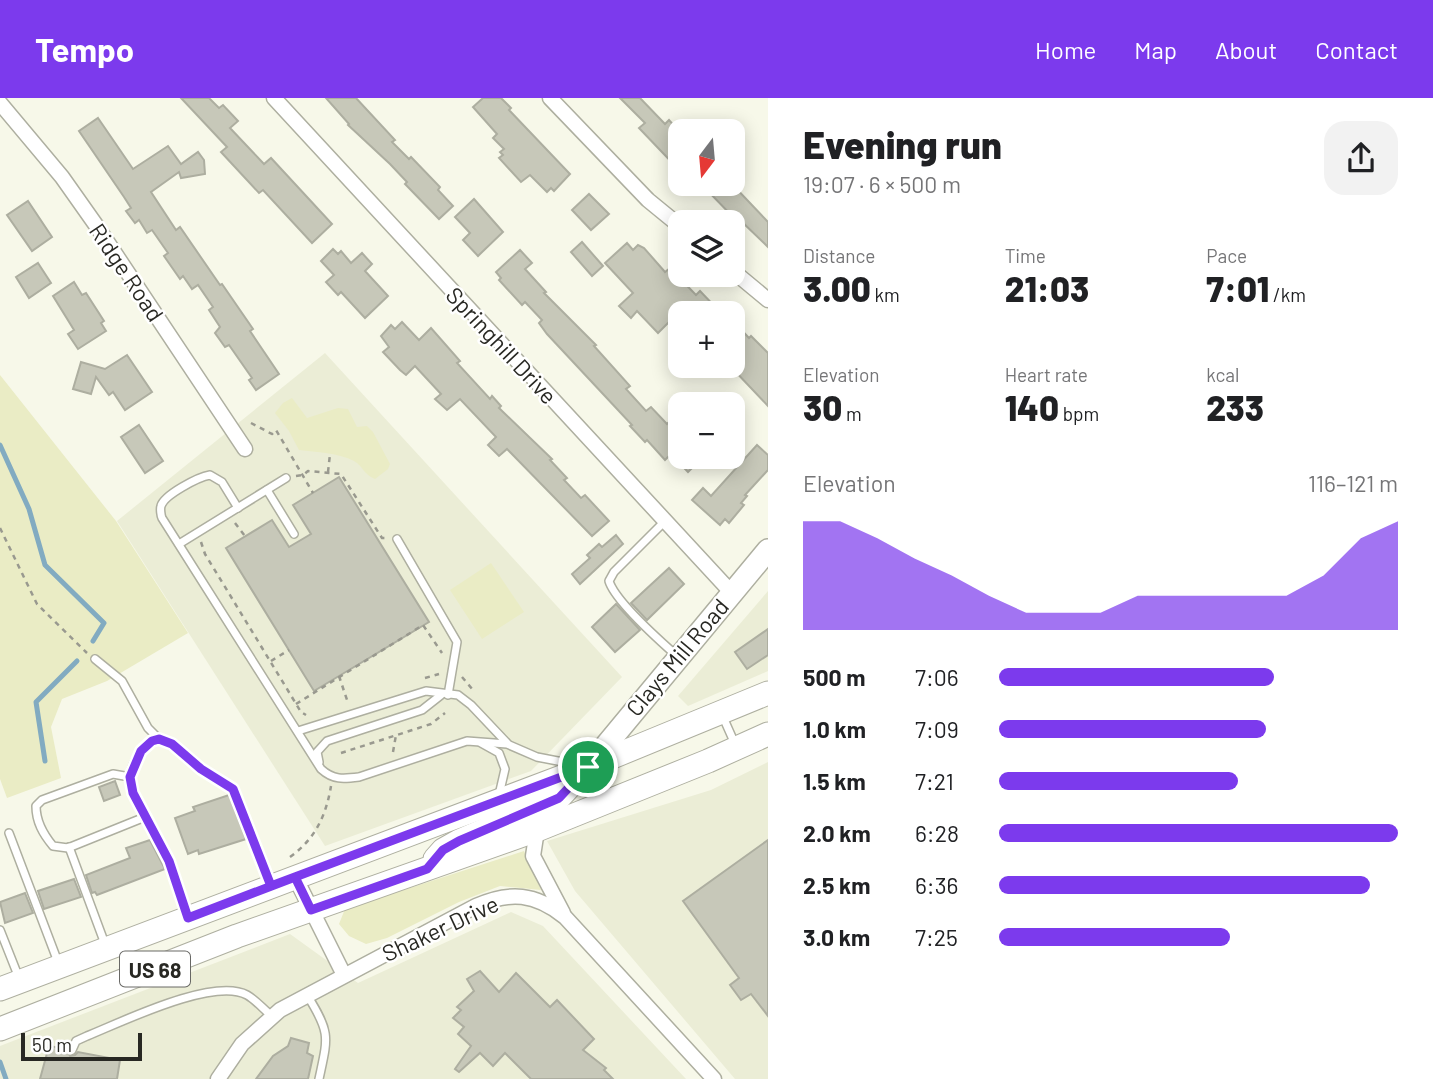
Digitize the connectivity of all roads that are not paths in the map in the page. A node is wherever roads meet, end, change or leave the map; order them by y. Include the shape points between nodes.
1 (274, 98) edge
2 (550, 98) edge
3 (0, 103) edge
4 (668, 216) edge
5 (745, 281) edge
6 (768, 300) edge
7 (245, 449) dead end
8 (286, 478) road end
9 (267, 490) junction
10 (238, 508) junction
11 (665, 521) junction
12 (294, 534) dead end
13 (397, 539) dead end
14 (179, 544) junction
15 (768, 550) edge
16 (731, 592) junction
17 (677, 657) junction
18 (95, 659) road end
19 (768, 692) edge
20 (445, 695) junction
21 (722, 712) junction
22 (298, 731) junction
23 (768, 734) edge
24 (159, 739) junction
25 (478, 741) junction
26 (507, 744) junction
27 (737, 748) junction
28 (588, 767) junction
29 (321, 769) junction
30 (130, 777) junction
31 (497, 800) junction
32 (145, 817) junction
33 (537, 830) junction
34 (9, 833) dead end
35 (69, 847) junction
36 (427, 869) junction
37 (294, 870) junction
38 (271, 886) junction
39 (311, 910) junction
40 (565, 917) junction
41 (188, 918) junction
42 (0, 930) edge
43 (107, 948) junction
44 (60, 966) junction
45 (344, 975) junction
46 (10, 985) edge
47 (307, 994) junction
48 (272, 1016) junction
49 (0, 1030) edge
50 (72, 1050) dead end
51 (218, 1079) edge
52 (318, 1079) edge
53 (714, 1079) edge

1 - 11 street, Springhill Drive
2 - 4 street
3 - 7 street, Ridge Road via 99,228
5 - 6 street
8 - 9 lane
9 - 10 lane
9 - 12 lane
10 - 14 lane
10 - 14 lane via 222,482 210,475 197,477 160,507
11 - 16 street, Springhill Drive
11 - 17 lane via 609,581 627,607
13 - 20 lane via 457,642
14 - 22 lane
15 - 16 main road, Clays Mill Road
16 - 17 main road, Clays Mill Road
17 - 28 main road, Clays Mill Road
18 - 24 lane via 122,681
19 - 21 main road, US 68
20 - 22 lane via 426,691
20 - 26 lane via 458,695 471,705
20 - 29 lane via 422,710 327,741 317,752
21 - 27 lane
21 - 28 main road, US 68
22 - 29 lane
23 - 27 main road, US 68
24 - 30 lane via 141,751
24 - 38 lane via 233,789
25 - 26 lane
25 - 29 lane via 460,742 359,778 332,778
25 - 31 lane via 499,753 505,769
26 - 28 lane via 537,757
27 - 33 main road, US 68
28 - 31 main road, US 68
28 - 36 main road via 559,798 459,841 443,850
30 - 32 lane
30 - 35 lane via 113,774 36,806 43,834 53,846
31 - 37 main road, US 68
32 - 35 lane
32 - 41 lane via 169,861
33 - 36 main road, US 68
33 - 40 street via 533,856
34 - 44 lane
35 - 43 lane
36 - 39 main road, US 68
37 - 38 main road, US 68
37 - 39 street
38 - 41 main road, US 68
39 - 45 street
39 - 49 main road, US 68
40 - 45 street, Shaker Drive via 526,897 495,897
40 - 53 street, Shaker Drive
41 - 43 main road, US 68
42 - 46 lane
43 - 44 main road, US 68
44 - 46 main road, US 68
45 - 47 street, Shaker Drive
47 - 48 street, Shaker Drive
47 - 52 lane via 328,1038
48 - 50 lane via 247,995 226,990 200,992 87,1036 76,1041
48 - 51 street, Shaker Drive via 242,1044

